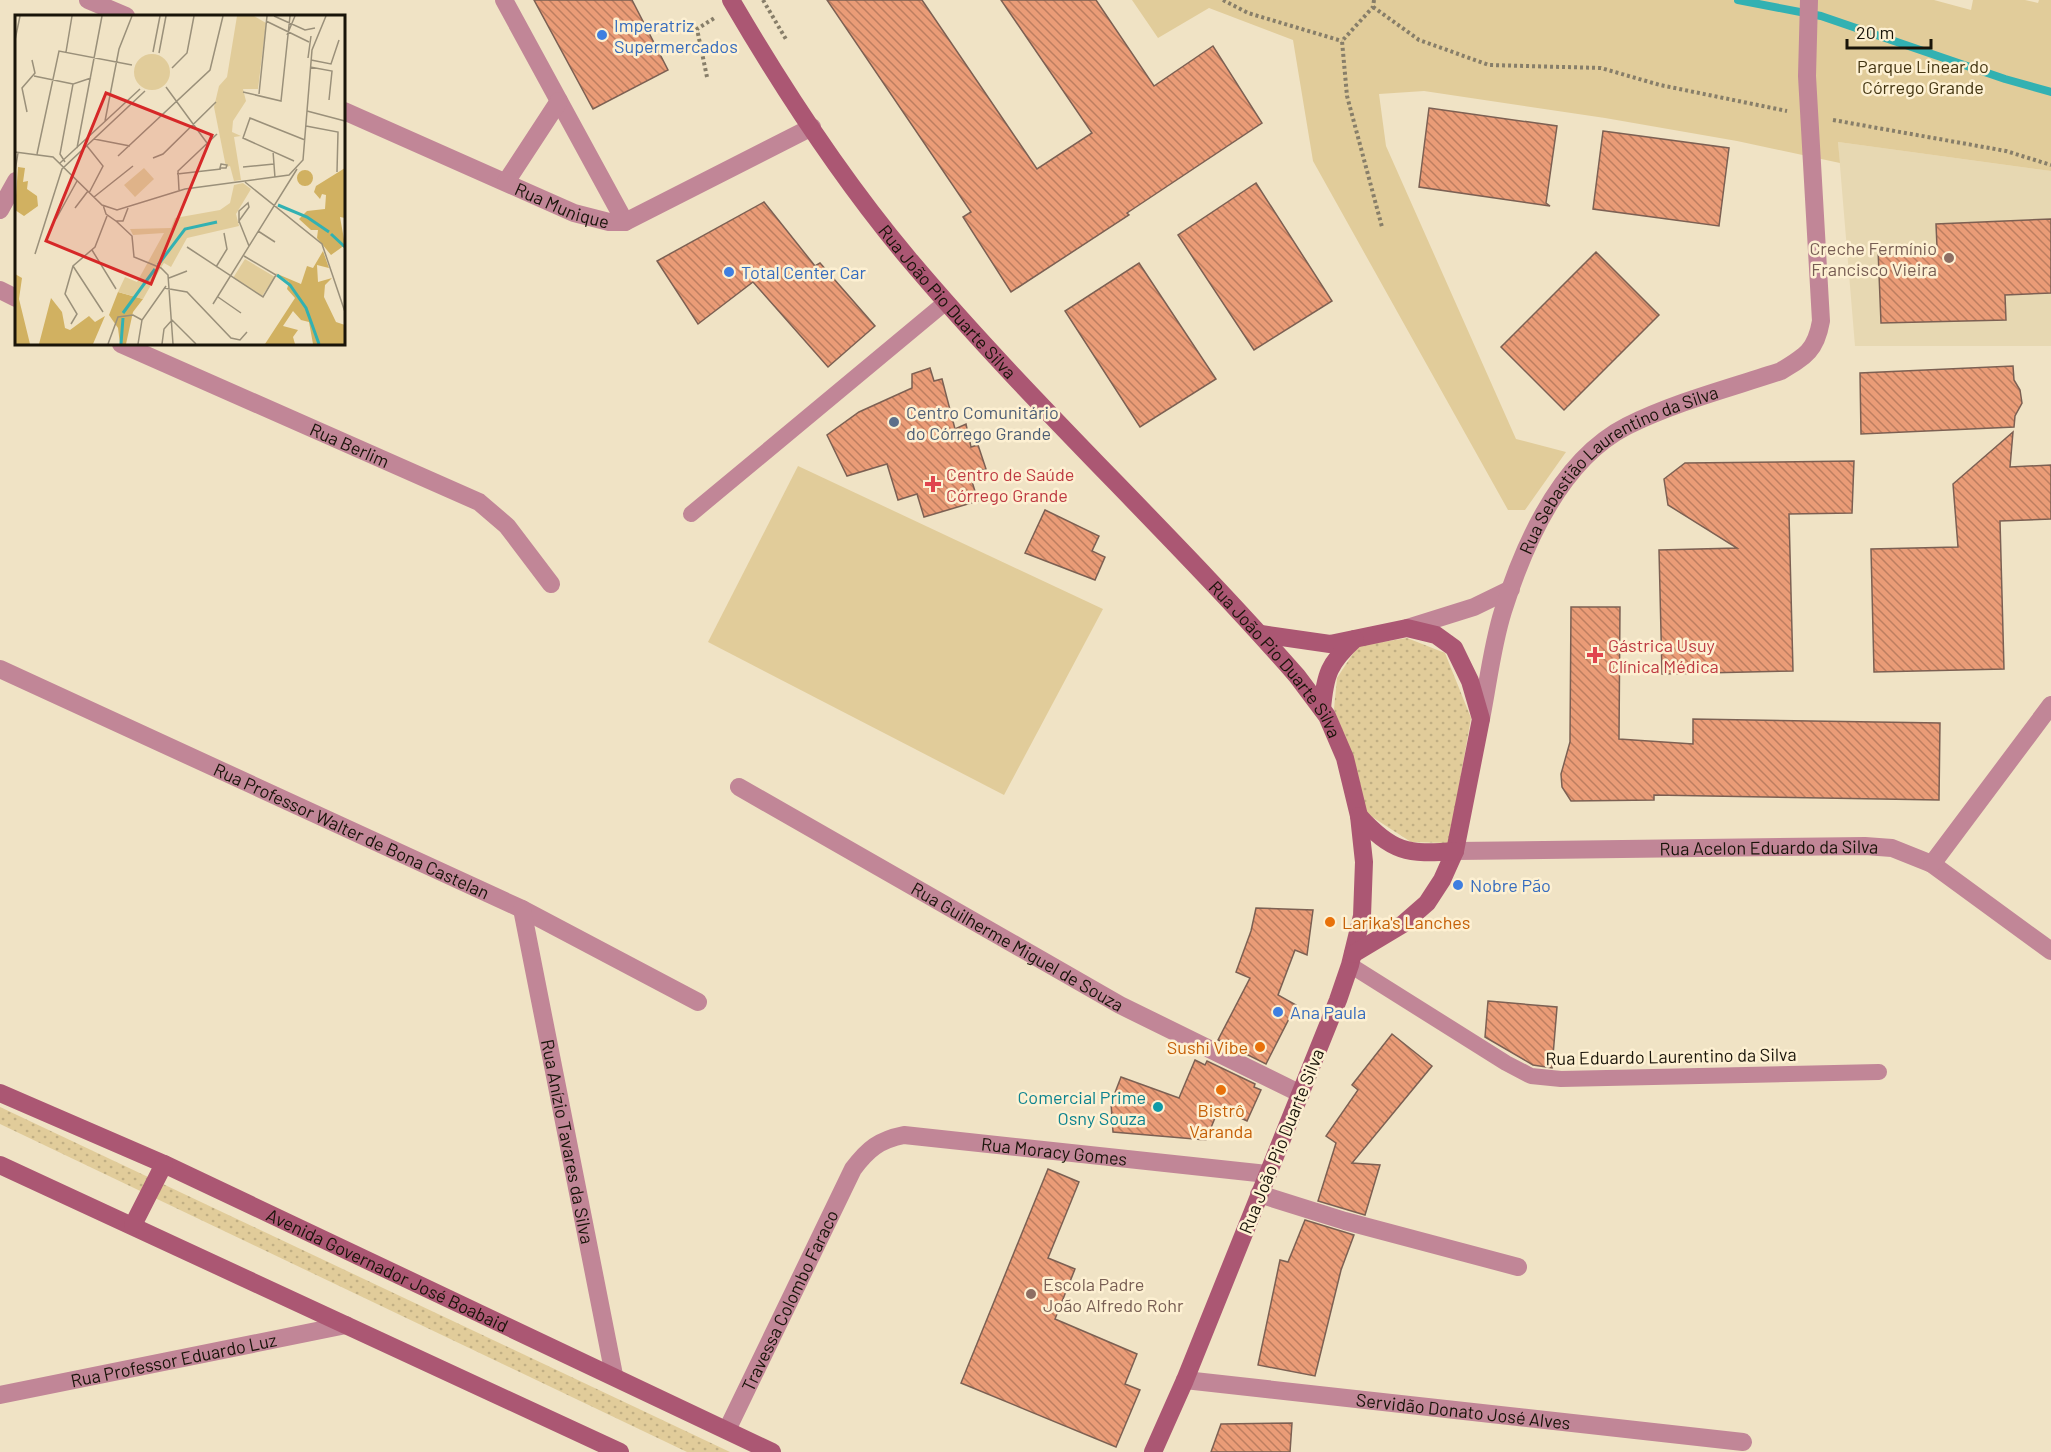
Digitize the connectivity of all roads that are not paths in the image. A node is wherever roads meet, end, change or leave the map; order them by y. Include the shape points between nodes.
1 (88, 0) edge
2 (504, 0) edge
3 (1809, 0) edge
4 (732, 3) edge
5 (116, 15) edge
6 (559, 101) junction
7 (345, 111) edge
8 (812, 127) junction
9 (506, 182) junction
10 (15, 183) edge
11 (0, 210) edge
12 (624, 222) junction
13 (0, 290) edge
14 (15, 298) edge
15 (946, 302) junction
16 (123, 345) edge
17 (691, 514) dead end
18 (551, 584) dead end
19 (1511, 589) junction
20 (1407, 628) junction
21 (1261, 634) junction
22 (1355, 639) junction
23 (0, 669) edge
24 (2051, 705) edge
25 (1322, 709) junction
26 (1481, 719) junction
27 (739, 787) dead end
28 (1359, 816) junction
29 (1455, 851) junction
30 (1932, 864) junction
31 (522, 909) junction
32 (2051, 951) edge
33 (1352, 959) junction
34 (698, 1002) dead end
35 (1879, 1072) dead end
36 (0, 1093) edge
37 (1301, 1094) junction
38 (164, 1164) junction
39 (0, 1165) edge
40 (854, 1169) joint
41 (1267, 1174) junction
42 (1259, 1194) junction
43 (133, 1225) junction
44 (1518, 1267) dead end
45 (346, 1325) junction
46 (614, 1375) junction
47 (1185, 1380) junction
48 (0, 1395) edge
49 (727, 1430) junction
50 (1743, 1442) dead end
51 (620, 1452) edge
52 (772, 1452) edge
53 (1153, 1452) edge

1 - 5 street
2 - 6 street
3 - 19 street, Rua Sebastião Laurentino da Silva via 1809,116 1821,321 1817,342 1802,359 1781,371 1625,427 1583,459 1553,497 1524,552
4 - 8 main road, Rua João Pio Duarte Silva
6 - 9 street
6 - 12 street
7 - 9 street, Rua Munique
8 - 12 street, Rua Munique
8 - 15 main road, Rua João Pio Duarte Silva via 853,187
9 - 12 street, Rua Munique via 591,219
10 - 11 street
13 - 14 street
15 - 17 lane
15 - 21 main road, Rua João Pio Duarte Silva
16 - 18 street, Rua Berlim via 479,502 507,526
19 - 20 street via 1474,607
19 - 26 street, Rua Sebastião Laurentino da Silva via 1502,613
20 - 22 main road
20 - 26 main road via 1436,635 1454,648 1470,681
21 - 22 main road via 1330,644
21 - 25 main road, Rua João Pio Duarte Silva
22 - 25 main road via 1334,658 1325,681
23 - 31 street, Rua Professor Walter de Bona Castelan
24 - 30 street
25 - 28 main road, Rua João Pio Duarte Silva via 1345,758
26 - 29 main road, Rua Sebastião Laurentino da Silva
27 - 37 street, Rua Guilherme Miguel de Souza via 1120,1005
28 - 29 main road via 1381,840 1405,850 1428,854
28 - 33 main road, Rua João Pio Duarte Silva via 1364,862 1362,916
29 - 30 street, Rua Acelon Eduardo da Silva via 1865,846 1892,848
29 - 33 main road, Rua Sebastião Laurentino da Silva via 1427,903
30 - 32 street, Rua Acelon Eduardo da Silva
31 - 34 street, Rua Professor Walter de Bona Castelan
31 - 46 street, Rua Anízio Tavares da Silva
33 - 35 lane, Rua Eduardo Laurentino da Silva via 1531,1076 1561,1079
33 - 37 main road, Rua João Pio Duarte Silva
36 - 38 main road, Avenida Governador José Boabaid
37 - 41 main road, Rua João Pio Duarte Silva
38 - 43 main road
38 - 46 main road, Avenida Governador José Boabaid
39 - 43 main road
40 - 41 street, Rua Moracy Gomes via 866,1151 882,1140 904,1135
40 - 49 street, Travessa Colombo Faraco
41 - 42 main road, Rua João Pio Duarte Silva
42 - 44 street
42 - 47 main road, Rua João Pio Duarte Silva
43 - 45 main road
45 - 48 street, Rua Professor Eduardo Luz
45 - 51 main road
46 - 49 main road, Avenida Governador José Boabaid
47 - 50 street, Servidão Donato José Alves
47 - 53 main road, Rua João Pio Duarte Silva
49 - 52 main road, Avenida Governador José Boabaid

